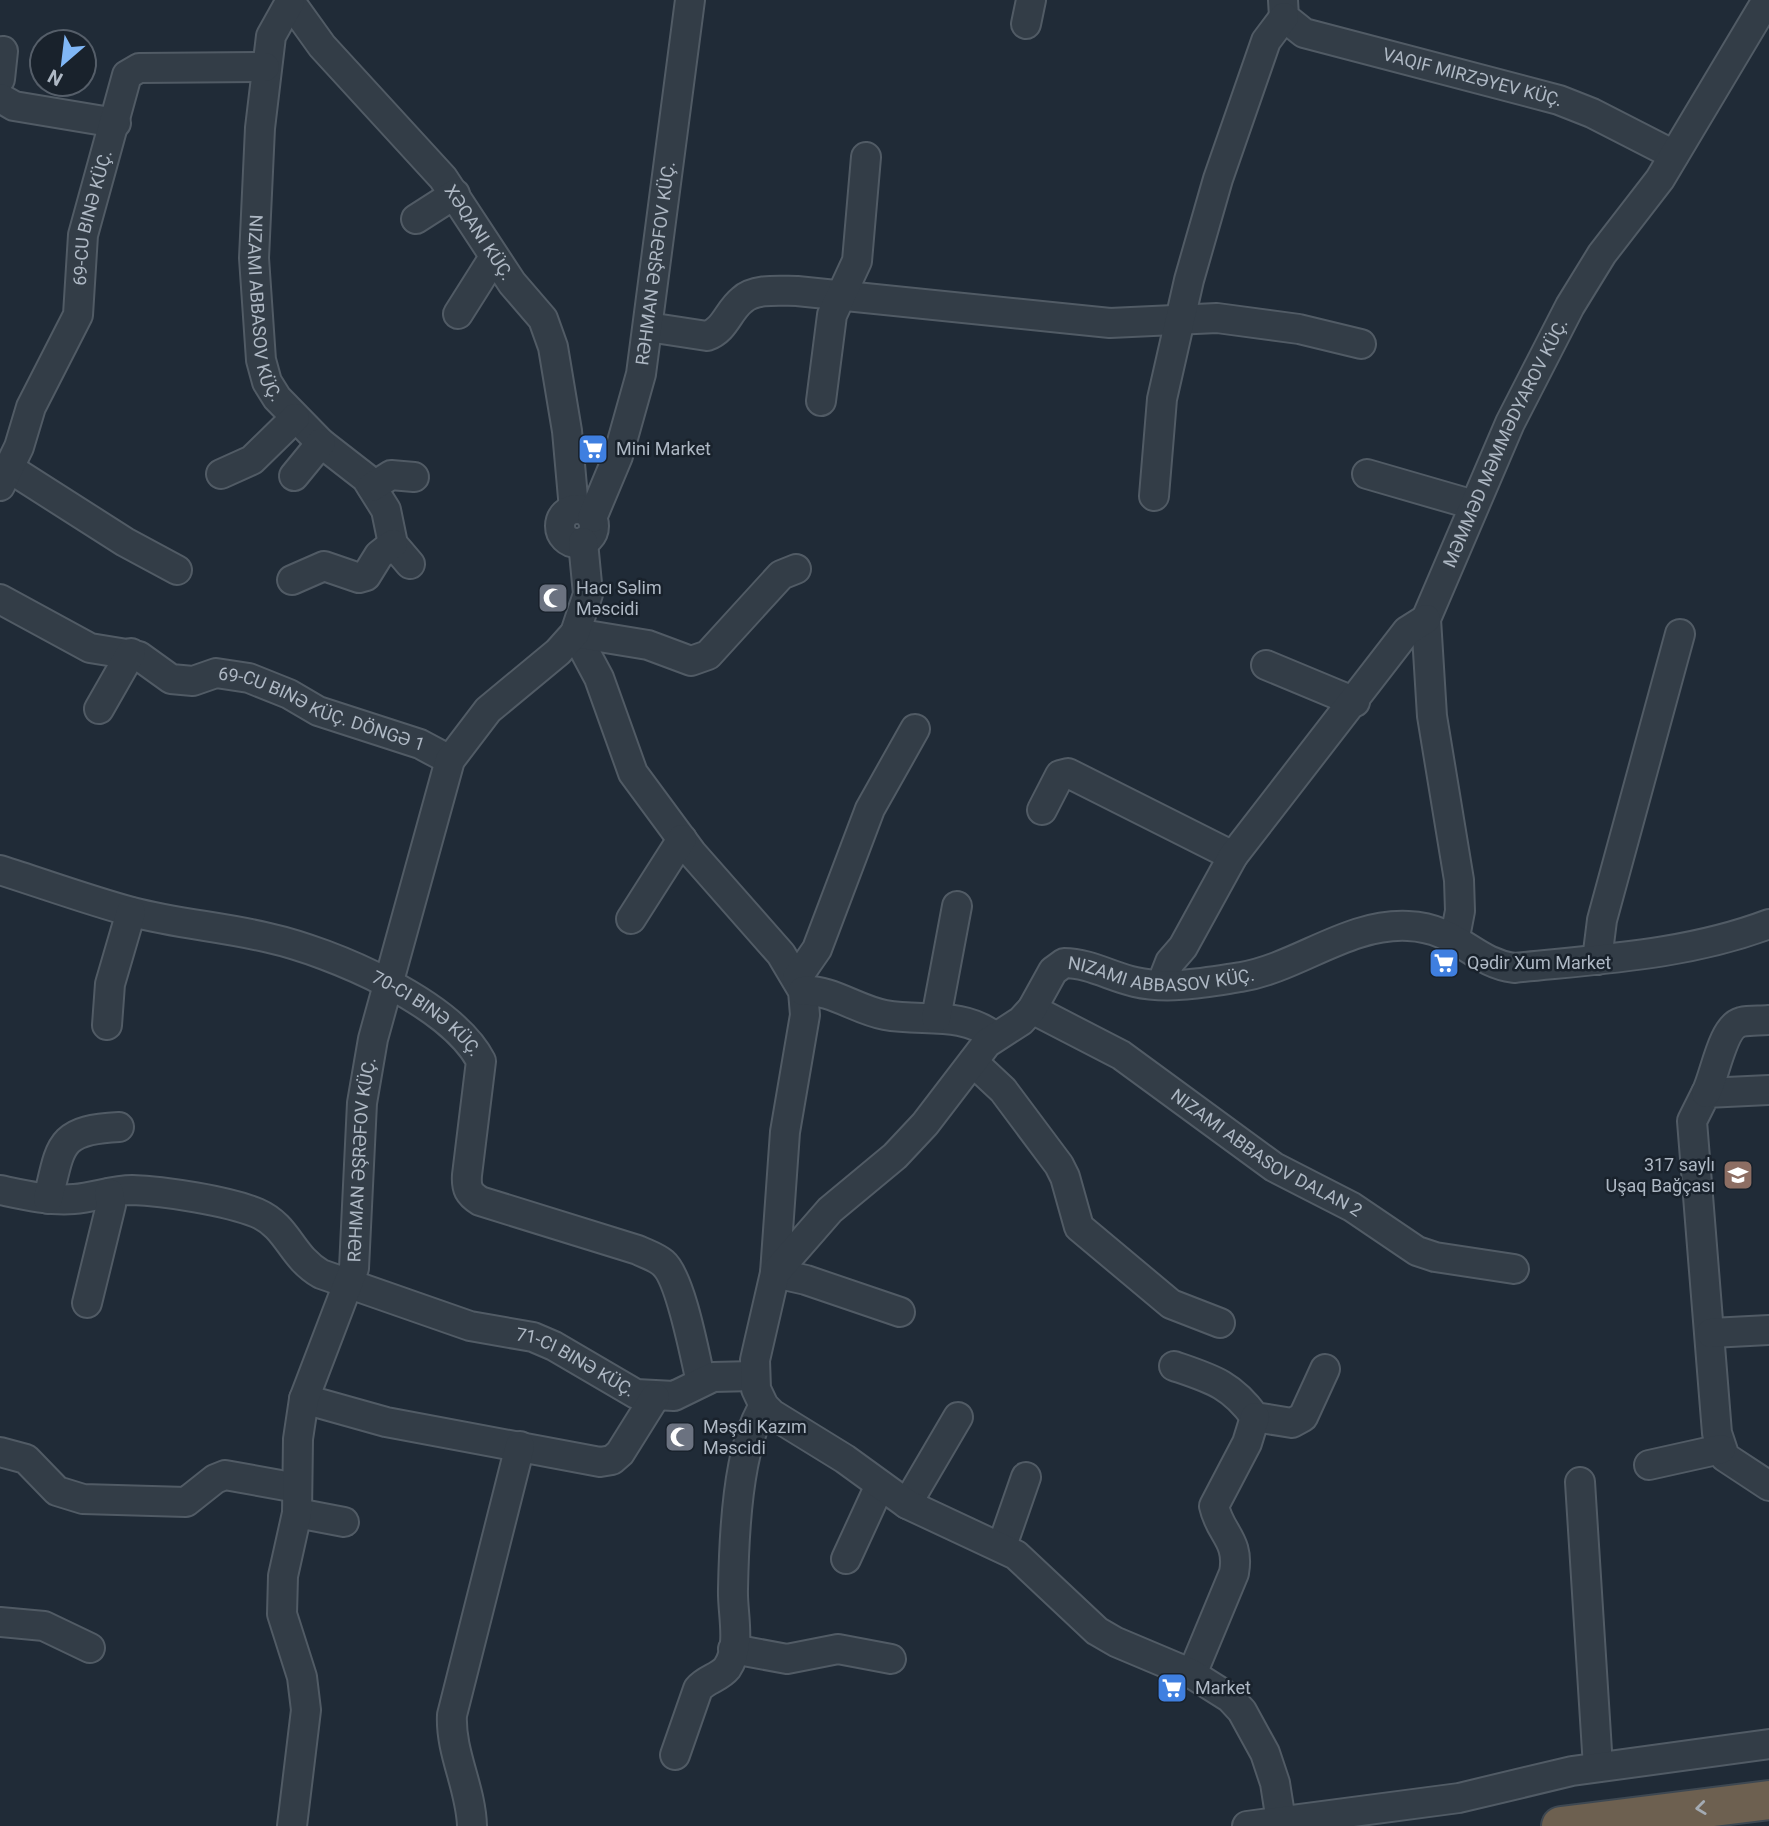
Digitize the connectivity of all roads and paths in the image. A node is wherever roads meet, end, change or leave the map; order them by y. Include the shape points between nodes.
1 (690, 0) edge
2 (1767, 0) edge
3 (289, 1) edge
4 (1283, 8) edge
5 (3, 51) dead end
6 (265, 67) junction
7 (0, 79) edge
8 (0, 98) edge
9 (116, 123) junction
10 (1674, 155) junction
11 (866, 157) dead end
12 (455, 194) junction
13 (416, 219) dead end
14 (495, 257) junction
15 (843, 295) junction
16 (458, 314) dead end
17 (1182, 317) junction
18 (648, 327) junction
19 (1361, 344) dead end
20 (821, 401) dead end
21 (295, 418) junction
22 (321, 443) junction
23 (221, 474) dead end
24 (1367, 474) dead end
25 (294, 476) dead end
26 (5, 477) edge
27 (414, 477) dead end
28 (372, 487) junction
29 (1154, 496) dead end
30 (1474, 505) junction
31 (583, 523) junction
32 (796, 569) dead end
33 (177, 570) dead end
34 (292, 580) dead end
35 (0, 599) edge
36 (1426, 619) junction
37 (575, 633) junction
38 (1680, 634) dead end
39 (131, 653) junction
40 (1266, 665) dead end
41 (1355, 702) junction
42 (99, 709) dead end
43 (915, 729) dead end
44 (450, 760) junction
45 (1042, 810) dead end
46 (682, 839) junction
47 (1233, 856) junction
48 (0, 870) edge
49 (957, 906) dead end
50 (131, 912) junction
51 (631, 919) dead end
52 (1769, 925) edge
53 (1455, 937) junction
54 (1597, 960) junction
55 (387, 983) junction
56 (800, 984) junction
57 (1161, 985) junction
58 (1032, 1009) junction
59 (936, 1018) junction
60 (1769, 1020) edge
61 (107, 1025) dead end
62 (994, 1036) junction
63 (972, 1062) junction
64 (1769, 1090) edge
65 (1706, 1094) junction
66 (119, 1127) dead end
67 (0, 1190) edge
68 (109, 1193) junction
69 (48, 1199) junction
70 (1514, 1269) dead end
71 (775, 1273) junction
72 (349, 1285) junction
73 (87, 1303) dead end
74 (900, 1312) dead end
75 (1220, 1323) dead end
76 (1769, 1330) edge
77 (1711, 1333) junction
78 (1174, 1366) dead end
79 (1325, 1369) dead end
80 (754, 1377) junction
81 (701, 1382) junction
82 (655, 1397) junction
83 (304, 1399) junction
84 (764, 1406) junction
85 (1255, 1417) junction
86 (958, 1418) dead end
87 (520, 1446) junction
88 (1721, 1449) junction
89 (0, 1452) edge
90 (1649, 1465) dead end
91 (1026, 1477) dead end
92 (1580, 1482) dead end
93 (880, 1485) junction
94 (1769, 1486) edge
95 (297, 1500) junction
96 (907, 1504) junction
97 (344, 1522) dead end
98 (1002, 1546) junction
99 (846, 1559) dead end
100 (0, 1622) edge
101 (90, 1648) dead end
102 (733, 1649) junction
103 (891, 1659) dead end
104 (1192, 1674) junction
105 (1769, 1744) edge
106 (675, 1755) dead end
107 (1598, 1768) junction
108 (1769, 1800) edge
109 (1281, 1821) junction
110 (292, 1826) edge
111 (472, 1826) edge
112 (1247, 1826) edge
113 (1561, 1826) edge

1 - 18 street, RƏHMAN ƏŞRƏFOV KÜÇ.
2 - 10 street, MƏMMƏD MƏMMƏDYAROV KÜÇ.
3 - 6 street, NIZAMI ABBASOV KÜÇ. via 275,25
3 - 12 street, XƏQANI KÜÇ. via 321,46
4 - 10 street, VAQIF MIRZƏYEV KÜÇ. via 1304,33 1325,41 1559,100
4 - 17 street via 1266,41 1218,179
5 - 7 street
6 - 9 street, 69-CU BINƏ KÜÇ. via 132,71 127,75
6 - 21 street, NIZAMI ABBASOV KÜÇ. via 254,238 261,360 267,382
8 - 9 street via 14,106
9 - 26 street, 69-CU BINƏ KÜÇ. via 83,235 78,314 31,407
10 - 30 street, MƏMMƏD MƏMMƏDYAROV KÜÇ. via 1570,306 1527,386
11 - 15 street via 857,261
12 - 13 street
12 - 14 street, XƏQANI KÜÇ.
14 - 16 street
14 - 31 street, XƏQANI KÜÇ. via 550,335
15 - 17 street via 1110,323
15 - 18 street via 768,291 749,296 707,336
15 - 20 street via 830,324
17 - 19 street via 1253,321
17 - 29 street via 1162,399
18 - 31 street, RƏHMAN ƏŞRƏFOV KÜÇ. via 629,422 608,483
21 - 22 street, NIZAMI ABBASOV KÜÇ.
21 - 23 street via 252,460
22 - 25 street
22 - 28 street, NIZAMI ABBASOV KÜÇ. via 357,468
24 - 30 street
26 - 33 street
27 - 28 street via 391,475
28 - 34 street, NIZAMI ABBASOV KÜÇ. via 386,510 401,554 379,555 366,576 359,578 324,566
30 - 36 street, MƏMMƏD MƏMMƏDYAROV KÜÇ.
31 - 37 street, RƏHMAN ƏŞRƏFOV KÜÇ. via 588,594
32 - 37 street via 781,575 708,655 698,660 681,659 624,639
35 - 39 street, 69-CU BINƏ KÜÇ. DÖNGƏ 1 via 90,648
36 - 41 street via 1407,631
36 - 53 street, MƏMMƏD MƏMMƏDYAROV KÜÇ. via 1432,716 1459,880
37 - 44 street, RƏHMAN ƏŞRƏFOV KÜÇ. via 488,710
37 - 46 street via 598,678 633,773
38 - 54 street via 1602,920
39 - 42 street
39 - 44 street, 69-CU BINƏ KÜÇ. DÖNGƏ 1 via 183,682 216,673 263,682 318,711 420,744
40 - 41 street
41 - 47 street
43 - 56 street via 870,809
44 - 55 street, RƏHMAN ƏŞRƏFOV KÜÇ.
45 - 47 street via 1060,775 1068,773
46 - 51 street
46 - 56 street via 772,942
47 - 57 street
48 - 50 street, 70-CI BINƏ KÜÇ.
49 - 59 street
50 - 55 street, 70-CI BINƏ KÜÇ. via 295,944
50 - 61 street via 110,984
52 - 54 street, NIZAMI ABBASOV KÜÇ. via 1702,946
53 - 54 street, NIZAMI ABBASOV KÜÇ. via 1506,967
53 - 57 street, NIZAMI ABBASOV KÜÇ. via 1438,929 1395,926 1357,933 1269,970
55 - 72 street, RƏHMAN ƏŞRƏFOV KÜÇ. via 367,1069 356,1246
55 - 81 street, 70-CI BINƏ KÜÇ. via 449,1023 481,1061 466,1186 470,1194 638,1250 663,1263 687,1324
56 - 59 street via 887,1016
56 - 71 street via 805,1015 785,1132
57 - 58 street, NIZAMI ABBASOV KÜÇ. via 1064,963 1053,971
58 - 62 street, NIZAMI ABBASOV KÜÇ.
58 - 70 street, NIZAMI ABBASOV DALAN 2 via 1121,1055 1274,1167 1352,1207 1417,1251
59 - 62 street via 975,1023
60 - 65 street via 1740,1022 1731,1028
62 - 63 street, NIZAMI ABBASOV KÜÇ.
63 - 71 street, NIZAMI ABBASOV KÜÇ. via 895,1156 830,1210
63 - 75 street via 1003,1090 1059,1165 1079,1227 1171,1304
64 - 65 street
65 - 77 street via 1692,1121
66 - 69 street via 78,1132 67,1141 59,1153
67 - 69 street, 71-CI BINƏ KÜÇ.
68 - 69 street, 71-CI BINƏ KÜÇ.
68 - 72 street, 71-CI BINƏ KÜÇ. via 168,1194 256,1213 273,1222 308,1267
68 - 73 street via 111,1205
71 - 74 street
71 - 80 street, NIZAMI ABBASOV KÜÇ.
72 - 82 street, 71-CI BINƏ KÜÇ. via 470,1326 533,1337 636,1394
72 - 83 street, RƏHMAN ƏŞRƏFOV KÜÇ.
76 - 77 street
77 - 88 street
78 - 85 street via 1220,1382 1240,1396
79 - 85 street via 1303,1417 1292,1423
80 - 81 street, 71-CI BINƏ KÜÇ. via 728,1375
80 - 84 street
81 - 82 street, 71-CI BINƏ KÜÇ. via 674,1396
82 - 87 street via 612,1460 600,1462
83 - 87 street via 386,1422
83 - 95 street, RƏHMAN ƏŞRƏFOV KÜÇ.
84 - 93 street
84 - 102 street via 752,1426 739,1504
85 - 104 street via 1247,1443 1213,1506 1237,1557
86 - 96 street
87 - 111 street via 452,1714
88 - 90 street
88 - 94 street via 1734,1466
89 - 95 street via 26,1459 57,1490 83,1499 186,1502 225,1475
91 - 98 street
92 - 107 street
93 - 96 street
93 - 99 street
95 - 97 street
95 - 110 street, RƏHMAN ƏŞRƏFOV KÜÇ. via 281,1593 285,1628 302,1677 305,1703
96 - 98 street
98 - 104 street via 1097,1631
100 - 101 street via 44,1626
102 - 103 street via 787,1659 838,1649
102 - 106 street via 726,1668 698,1689
104 - 109 street via 1230,1698 1253,1729 1275,1783
105 - 107 street
107 - 109 street via 1537,1777 1460,1798
108 -> 113 highway
109 - 112 street

